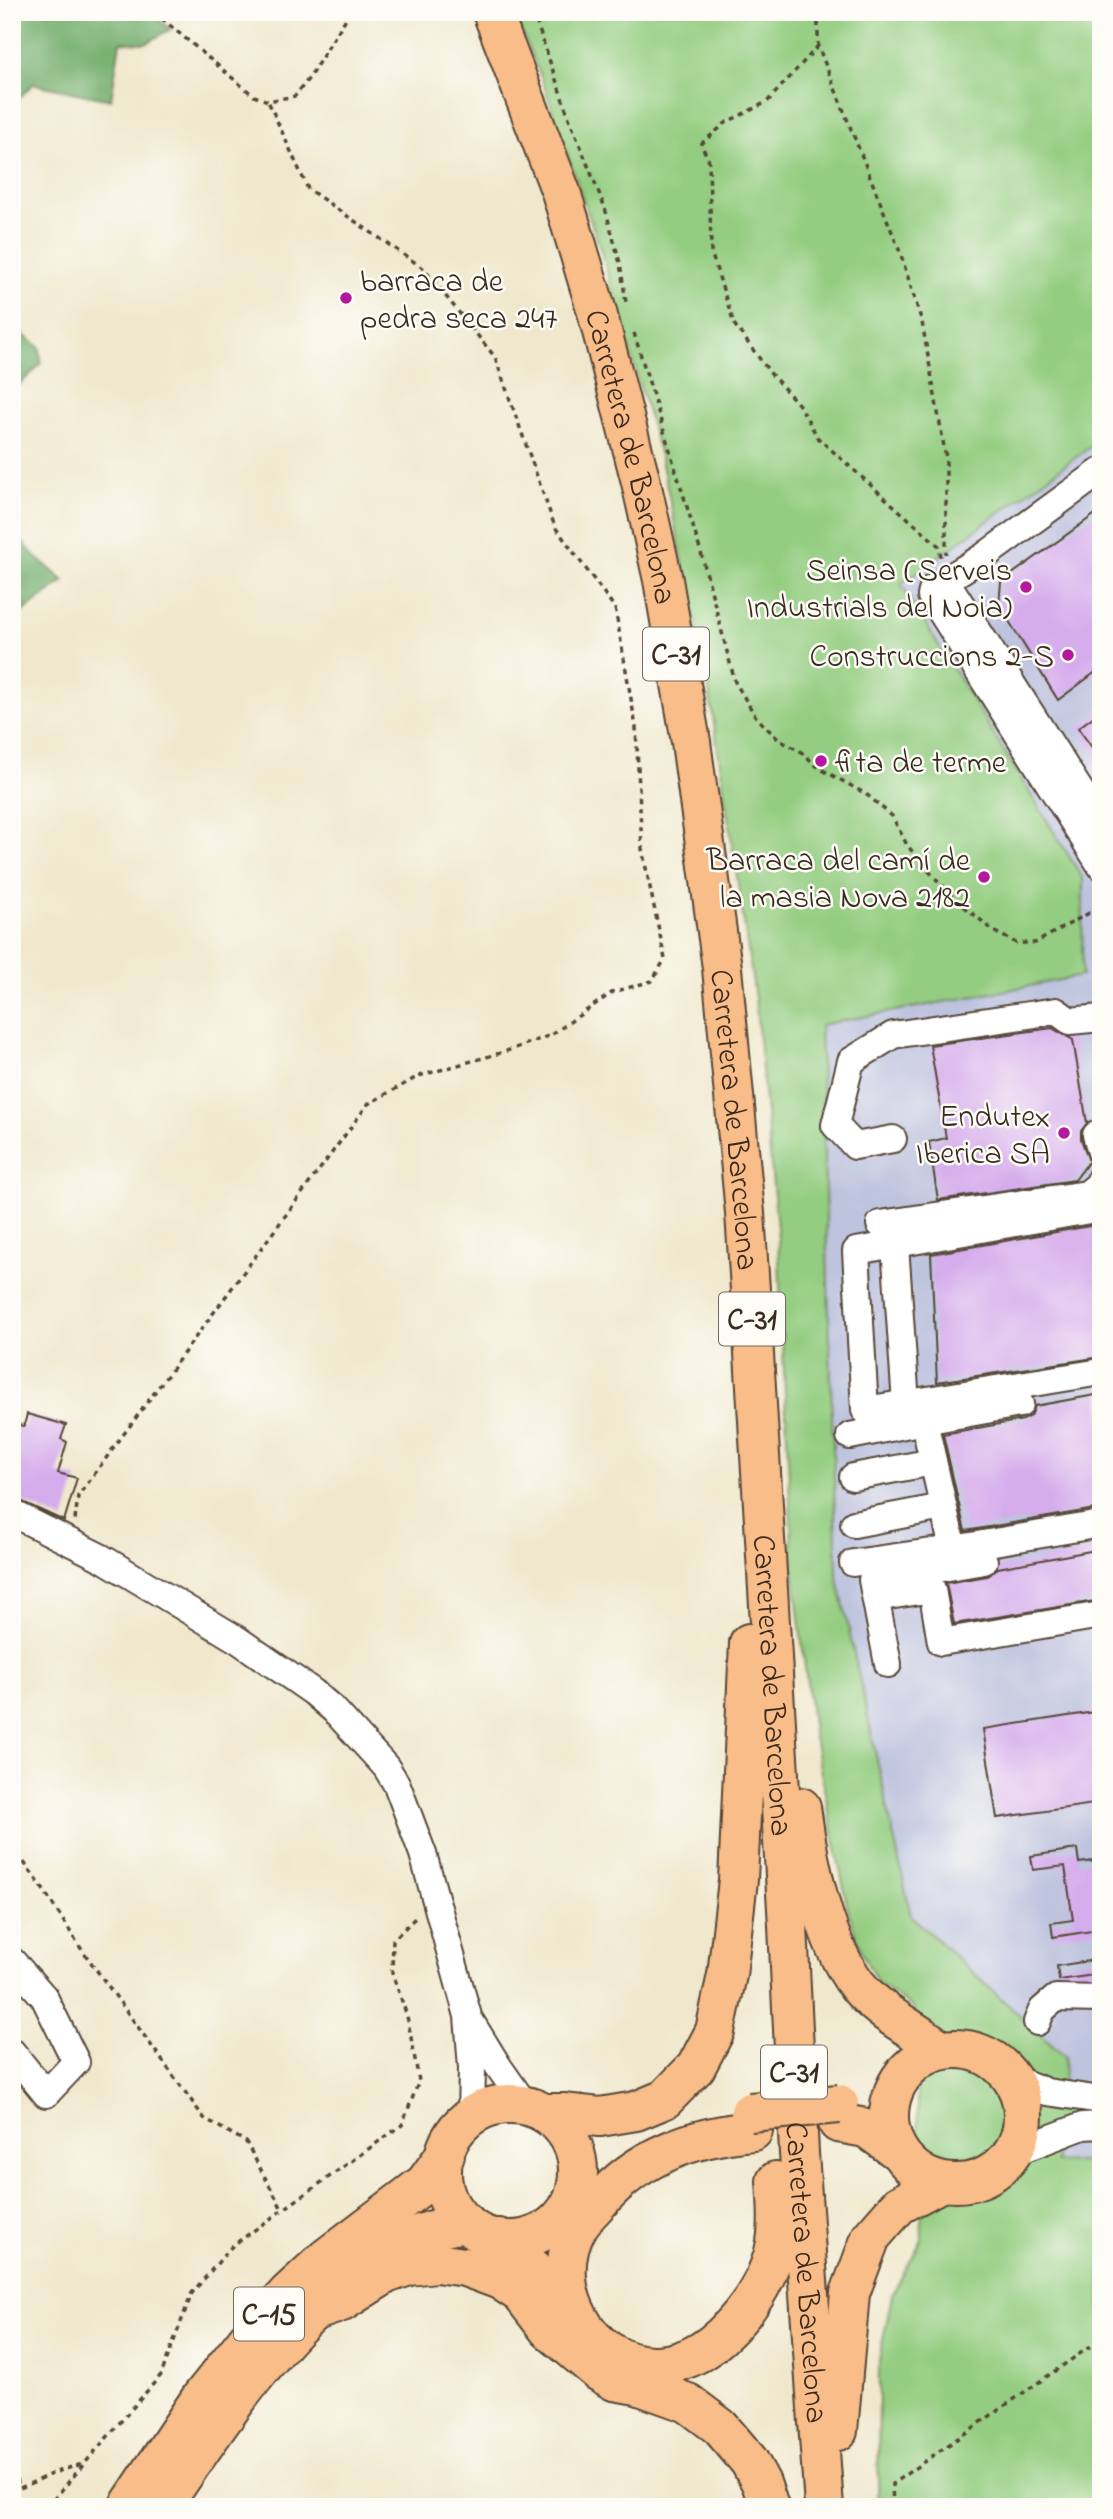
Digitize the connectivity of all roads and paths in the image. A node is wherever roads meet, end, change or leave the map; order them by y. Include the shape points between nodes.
1 (154, 12) edge
2 (350, 12) edge
3 (492, 12) edge
4 (533, 12) edge
5 (818, 12) edge
6 (818, 46) junction
7 (268, 102) junction
8 (626, 304) dead end
9 (633, 329) dead end
10 (1101, 471) edge
11 (946, 581) junction
12 (1101, 823) edge
13 (1101, 866) edge
14 (1101, 918) edge
15 (727, 1002) junction
16 (1101, 1018) edge
17 (1101, 1133) edge
18 (892, 1139) dead end
19 (1101, 1152) edge
20 (1101, 1177) edge
21 (1101, 1208) edge
22 (888, 1234) junction
23 (1101, 1372) edge
24 (1101, 1390) edge
25 (915, 1412) junction
26 (850, 1436) dead end
27 (933, 1462) junction
28 (853, 1477) dead end
29 (943, 1507) junction
30 (12, 1513) edge
31 (854, 1524) dead end
32 (1101, 1524) edge
33 (1101, 1541) edge
34 (72, 1543) junction
35 (953, 1549) junction
36 (853, 1563) dead end
37 (876, 1598) junction
38 (1101, 1615) edge
39 (771, 1636) junction
40 (888, 1664) dead end
41 (747, 1676) junction
42 (12, 1846) edge
43 (436, 1901) junction
44 (12, 1961) edge
45 (1101, 1999) edge
46 (468, 2016) junction
47 (1037, 2022) dead end
48 (942, 2050) junction
49 (12, 2052) edge
50 (1012, 2078) junction
51 (899, 2080) junction
52 (1101, 2100) edge
53 (839, 2114) junction
54 (543, 2115) junction
55 (471, 2116) junction
56 (744, 2125) junction
57 (1101, 2125) edge
58 (899, 2152) junction
59 (1012, 2153) junction
60 (445, 2155) junction
61 (942, 2182) junction
62 (573, 2195) junction
63 (282, 2208) junction
64 (482, 2230) junction
65 (307, 2314) junction
66 (1101, 2339) edge
67 (569, 2345) junction
68 (87, 2462) junction
69 (12, 2470) edge
70 (47, 2507) edge
71 (128, 2507) edge
72 (162, 2507) edge
73 (769, 2507) edge
74 (824, 2507) edge
75 (839, 2507) edge
76 (893, 2507) edge

1 - 7 path via 254,96
2 - 7 path via 295,96
3 - 15 highway, Carretera de Barcelona / C-31 via 561,192 641,482 691,742
4 - 8 path via 605,208
5 - 6 path
6 - 11 path via 900,253 922,322 946,458
6 - 11 path via 766,102 727,122 701,144 709,161 711,252 734,324 800,406 818,438 939,546
7 - 34 path via 308,189 423,268 495,357 555,527 615,608 636,727 642,849 665,959 652,981 613,992 551,1035 419,1076 368,1104 78,1496
9 - 14 path via 735,682 756,716 779,740 866,794 892,816 924,866 995,932 1016,943 1035,943 1089,913
10 - 11 street
11 - 12 street
11 - 13 street via 933,588 931,596
15 - 39 highway, Carretera de Barcelona / C-31
15 - 41 highway via 716,1014 740,1390
16 - 18 street via 1070,1021 1056,1011 892,1035 851,1061 835,1125 855,1146
17 - 19 street via 1096,1135
20 - 22 street via 1087,1194
21 - 22 street
22 - 25 street
22 - 25 street via 856,1251 865,1410
23 - 25 street
24 - 25 street
25 - 26 street
25 - 27 street
27 - 28 street
27 - 29 street
29 - 31 street
29 - 35 street
30 - 34 street
32 - 35 street
33 - 37 street via 872,1580
34 - 43 street via 238,1640 336,1711 389,1772 415,1831
35 - 36 street
37 - 38 street via 932,1589 941,1642
37 - 40 street
39 - 48 highway via 783,1657 803,1824 828,1929 863,1991
39 - 74 highway, Carretera de Barcelona / C-31
41 - 54 highway via 738,1880 715,2031 696,2067 664,2099 636,2111 600,2117
41 - 56 highway via 753,1708 777,2235 763,2282 718,2340 696,2355 657,2365 616,2354 589,2332 570,2301 567,2265 578,2227 636,2168 684,2144
42 - 63 path via 204,2118 246,2142
43 - 46 street
43 - 63 path via 393,1940 392,1972 407,2016 419,2081 402,2125
44 - 49 street via 44,1997 76,2062 46,2094
45 - 47 street via 1056,1998 1042,2010
46 - 54 street via 498,2066
46 - 55 street
48 - 50 highway via 962,2048 981,2053
48 - 51 highway, C-15 via 918,2060
50 - 52 street via 1047,2092
50 - 59 highway via 1021,2098 1023,2119
51 - 53 highway, C-15
51 - 58 highway via 889,2116
53 - 56 highway, C-15
53 - 58 highway, C-15
54 - 55 highway, C-15 via 500,2105
54 - 56 highway, C-15 via 596,2132 684,2117
54 - 62 highway via 571,2142 578,2177
55 - 60 highway, C-15 via 454,2133
56 - 62 highway, C-15 via 667,2136 640,2145 604,2165
57 - 59 street via 1083,2126
58 - 61 highway, C-15 via 914,2169
59 - 61 highway via 982,2178
60 - 64 highway via 443,2177 452,2206
60 - 71 highway, C-15 via 425,2183 326,2258 279,2303 202,2396
61 - 75 highway via 899,2205 871,2236 850,2293 839,2406
62 - 64 highway, C-15 via 562,2215 542,2231 518,2239
63 - 68 path via 232,2246 192,2293 161,2375
64 - 65 highway, C-15 via 438,2227 408,2238
64 - 67 highway via 535,2270 546,2284
65 - 67 highway via 342,2302 386,2274 436,2263 465,2267 500,2280 521,2294 548,2329
65 - 72 highway, C-15 via 263,2364
66 - 76 path via 892,2484
67 - 73 highway via 614,2381 688,2403 720,2427 749,2461
68 - 69 path via 20,2488
68 - 70 path

